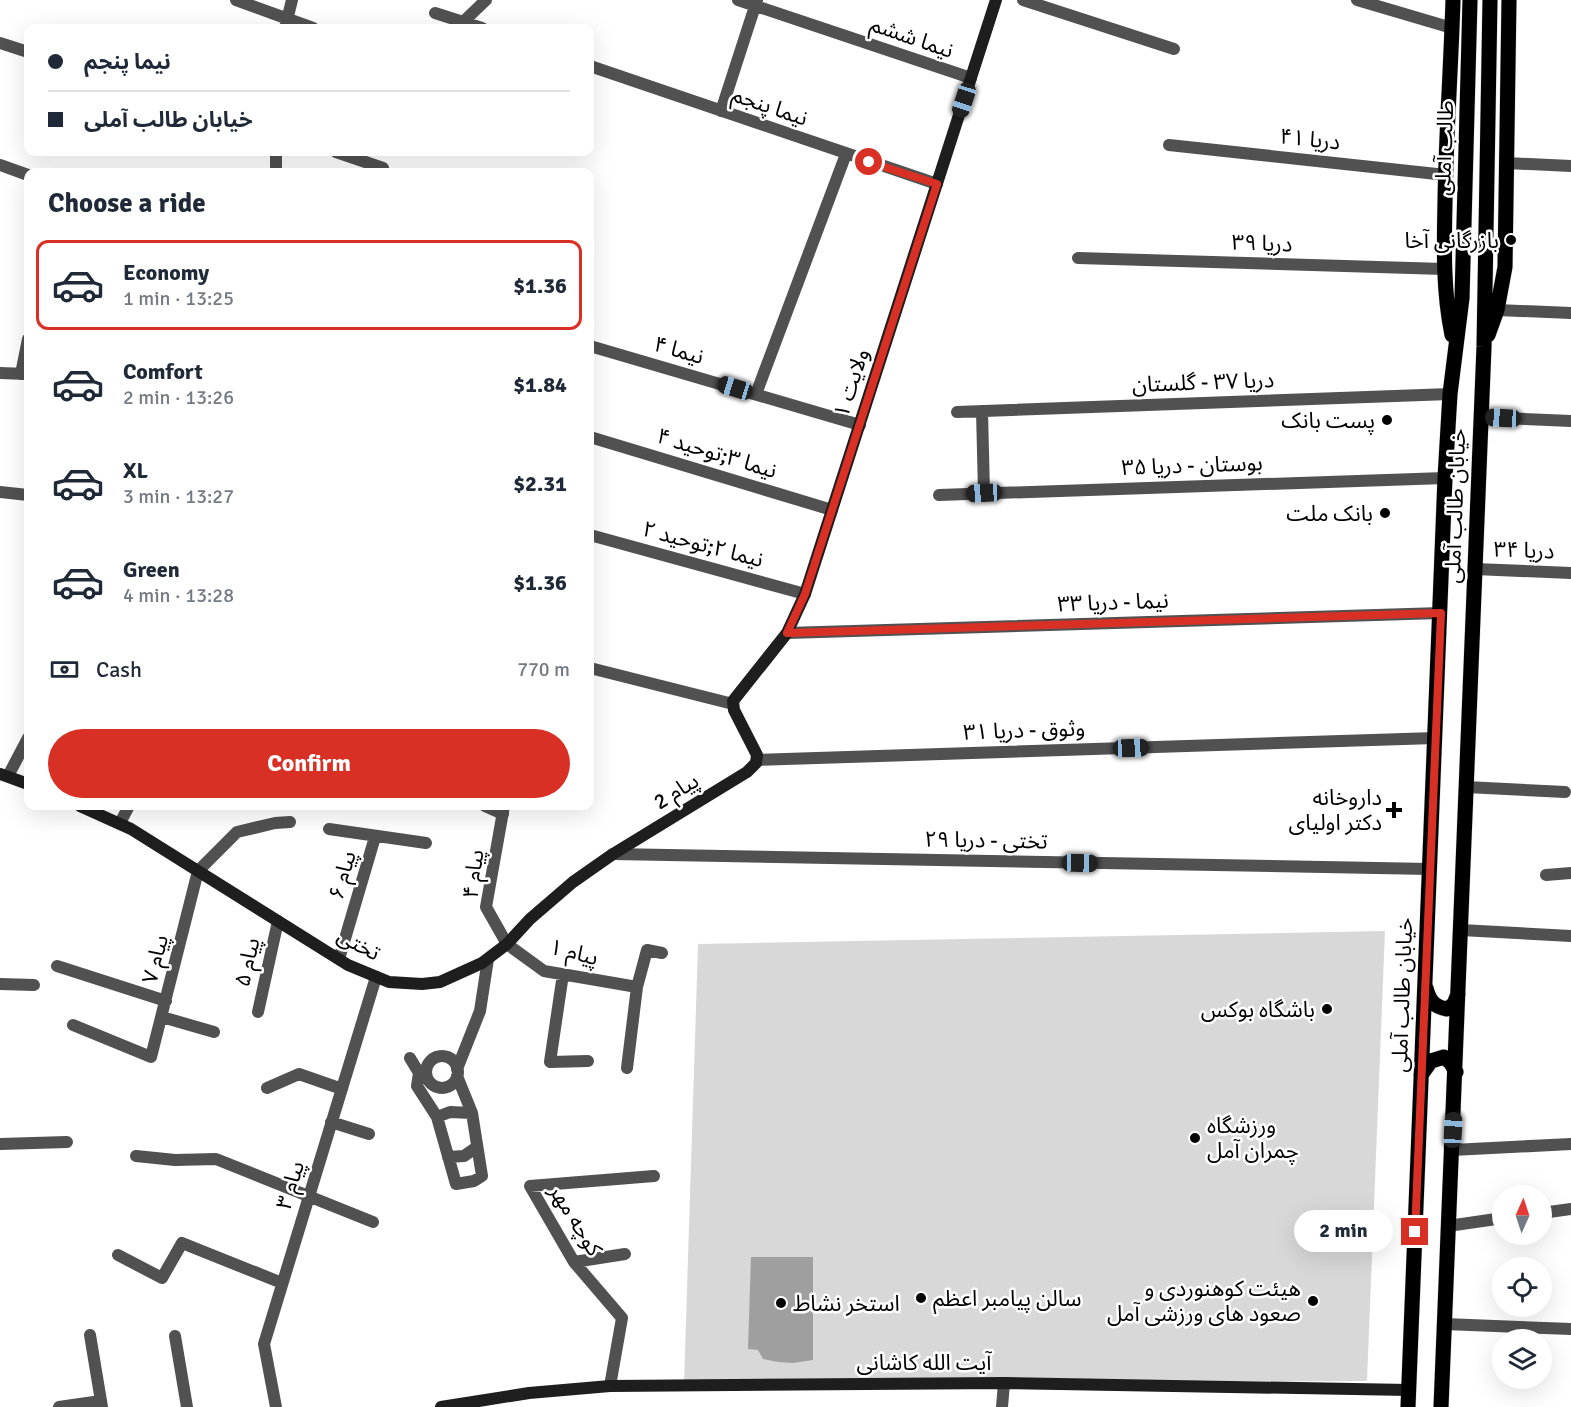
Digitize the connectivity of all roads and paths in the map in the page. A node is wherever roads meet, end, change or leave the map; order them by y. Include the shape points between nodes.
1 (236, 0) edge
2 (292, 0) edge
3 (486, 0) edge
4 (738, 0) edge
5 (996, 0) edge
6 (1023, 0) edge
7 (1357, 0) edge
8 (1453, 0) edge
9 (1470, 0) edge
10 (1490, 0) edge
11 (1509, 0) edge
12 (756, 3) edge
13 (435, 13) dead end
14 (463, 22) junction
15 (286, 24) edge
16 (469, 24) edge
17 (1452, 28) junction
18 (0, 43) edge
19 (1174, 49) dead end
20 (24, 51) edge
21 (594, 67) edge
22 (971, 78) junction
23 (721, 111) junction
24 (1169, 145) dead end
25 (846, 154) junction
26 (348, 156) edge
27 (1507, 163) junction
28 (0, 165) edge
29 (1571, 166) edge
30 (383, 168) dead end
31 (24, 174) edge
32 (1446, 175) junction
33 (937, 184) junction
34 (1078, 258) dead end
35 (1444, 269) junction
36 (1484, 290) joint
37 (1462, 298) joint
38 (1497, 310) junction
39 (1571, 313) edge
40 (594, 347) edge
41 (1484, 347) junction
42 (1455, 349) junction
43 (0, 373) edge
44 (24, 374) edge
45 (756, 394) junction
46 (1450, 394) junction
47 (982, 411) junction
48 (957, 412) dead end
49 (1480, 417) junction
50 (1571, 421) edge
51 (860, 424) junction
52 (594, 438) edge
53 (1445, 478) junction
54 (0, 492) edge
55 (984, 493) junction
56 (24, 495) edge
57 (939, 495) dead end
58 (832, 510) junction
59 (594, 536) edge
60 (1475, 569) junction
61 (1571, 573) edge
62 (805, 594) junction
63 (1441, 613) junction
64 (787, 633) junction
65 (594, 669) edge
66 (733, 704) junction
67 (1435, 738) junction
68 (24, 744) edge
69 (757, 760) junction
70 (4, 775) edge
71 (24, 782) edge
72 (1466, 787) junction
73 (1565, 792) dead end
74 (89, 810) edge
75 (127, 810) edge
76 (503, 810) edge
77 (290, 822) dead end
78 (120, 823) junction
79 (329, 830) dead end
80 (375, 837) junction
81 (426, 843) dead end
82 (613, 854) junction
83 (1430, 869) junction
84 (198, 871) junction
85 (1571, 873) edge
86 (1546, 875) dead end
87 (278, 921) junction
88 (1461, 930) junction
89 (1571, 936) edge
90 (507, 944) junction
91 (663, 953) dead end
92 (339, 959) junction
93 (488, 959) junction
94 (57, 966) dead end
95 (563, 974) junction
96 (376, 977) junction
97 (0, 984) edge
98 (1425, 985) junction
99 (34, 986) dead end
100 (637, 987) junction
101 (1458, 994) junction
102 (166, 1001) junction
103 (258, 1012) dead end
104 (162, 1017) junction
105 (73, 1025) dead end
106 (214, 1032) dead end
107 (410, 1058) dead end
108 (588, 1061) dead end
109 (627, 1068) dead end
110 (1456, 1072) junction
111 (422, 1073) junction
112 (457, 1073) junction
113 (1421, 1075) junction
114 (267, 1088) dead end
115 (342, 1089) junction
116 (472, 1113) junction
117 (436, 1117) junction
118 (332, 1122) junction
119 (369, 1134) dead end
120 (67, 1142) dead end
121 (0, 1144) edge
122 (1571, 1144) edge
123 (477, 1147) junction
124 (1452, 1150) junction
125 (136, 1156) dead end
126 (448, 1157) junction
127 (654, 1176) dead end
128 (309, 1196) junction
129 (1571, 1209) edge
130 (1552, 1212) edge
131 (1492, 1220) edge
132 (373, 1222) dead end
133 (1448, 1226) junction
134 (625, 1254) dead end
135 (118, 1255) dead end
136 (574, 1262) junction
137 (282, 1283) junction
138 (1445, 1324) junction
139 (1571, 1329) edge
140 (90, 1335) dead end
141 (175, 1336) dead end
142 (1004, 1383) junction
143 (610, 1386) junction
144 (1409, 1390) junction
145 (101, 1404) edge
146 (59, 1407) edge
147 (187, 1407) edge
148 (276, 1407) edge
149 (441, 1407) edge
150 (1002, 1407) edge
151 (1408, 1407) edge
152 (1441, 1407) edge

1 - 15 street
2 - 15 street
3 - 14 street
4 - 12 street, نیما ششم
5 - 22 street, ولایت ۱
6 - 19 street
7 - 17 street
8 - 17 main road
9 - 37 main road, طالب آملی
10 - 36 main road, طالب آملی
11 - 27 main road
12 - 22 street, نیما ششم
12 - 23 street
13 - 14 street
14 - 16 street
17 - 32 main road
18 - 20 street
21 - 23 street, نیما پنجم
22 - 33 street, ولایت ۱
23 - 25 street, نیما پنجم
24 - 32 street, دریا ۴۱
25 - 33 street, نیما پنجم
25 - 45 street
26 - 30 street
27 - 29 street
27 - 38 main road via 1504,267
28 - 31 street
32 - 35 main road
33 - 51 street, ولایت ۱
34 - 35 street, دریا ۳۹
35 - 42 main road
36 - 41 main road, خیابان طالب آملی
37 - 42 main road, خیابان طالب آملی
38 - 39 street
38 - 41 main road
40 - 45 street, نیما ۴
41 - 49 main road, خیابان طالب آملی
42 - 46 main road, خیابان طالب آملی
43 - 44 street
45 - 51 street, نیما ۴
46 - 47 street, دریا ۳۷ - گلستان
46 - 53 main road, خیابان طالب آملی
47 - 48 street, دریا ۳۷ - گلستان
47 - 55 street
49 - 50 street
49 - 60 main road, خیابان طالب آملی
51 - 58 street, ولایت ۱
52 - 58 street, نیما ۳;توحید ۴
53 - 55 street, بوستان - دریا ۳۵
53 - 63 main road, خیابان طالب آملی
54 - 56 street
55 - 57 street, بوستان - دریا ۳۵
58 - 62 street, ولایت ۱
59 - 62 street, نیما ۲;توحید ۲
60 - 61 street, دریا ۳۴
60 - 72 main road, خیابان طالب آملی
62 - 64 street, ولایت ۱
63 - 64 street, نیما - دریا ۳۳
63 - 67 main road, خیابان طالب آملی
64 - 66 street, ولایت ۱
65 - 66 street
66 - 69 street
67 - 69 street, وثوق - دریا ۳۱
67 - 83 main road, خیابان طالب آملی
68 - 70 street
69 - 82 street, پیام 2 via 747,772
70 - 71 street
72 - 73 street
72 - 88 main road, خیابان طالب آملی
74 - 78 street, تختی
75 - 78 street
76 - 90 street, پیام ۴ via 486,907
77 - 84 street via 237,832
78 - 84 street, تختی
79 - 80 street
80 - 81 street
80 - 92 street, پیام ۶
82 - 83 street, تختی - دریا ۲۹
82 - 90 street, تختی via 556,896
83 - 98 main road, خیابان طالب آملی
84 - 87 street, تختی
84 - 102 street, پیام ۷
85 - 86 street
87 - 92 street, تختی
87 - 103 street, پیام ۵
88 - 89 street
88 - 101 main road, خیابان طالب آملی
90 - 93 street, تختی
90 - 95 street, پیام ۱ via 544,971
91 - 100 street via 647,950
92 - 96 street, تختی
93 - 96 street, تختی via 440,982 388,982
93 - 112 street via 480,1011
94 - 102 street
95 - 100 street, پیام ۱
95 - 108 street via 550,1062
96 - 115 street, پيام ۳
97 - 99 street
98 - 101 main road via 1429,998 1440,1008 1448,1009
98 - 113 main road, خیابان طالب آملی
100 - 109 street
101 - 110 main road, خیابان طالب آملی
102 - 104 street, پیام ۷
104 - 105 street, پیام ۷ via 151,1057
104 - 106 street
107 - 111 street
110 - 113 main road via 1444,1057 1431,1061
110 - 124 main road, خیابان طالب آملی
111 - 112 street via 430,1084 442,1089 454,1084
111 - 112 street via 430,1061 441,1056 453,1060
111 - 117 street via 417,1086
112 - 116 street
113 - 144 main road, خیابان طالب آملی
114 - 115 street via 299,1074
115 - 118 street, پيام ۳
116 - 117 street via 450,1112
116 - 123 street
117 - 126 street
118 - 119 street
118 - 128 street, پيام ۳
120 - 121 street
122 - 124 street
123 - 126 street via 464,1156
123 - 126 street via 482,1176 474,1181 456,1184
124 - 133 main road, خیابان طالب آملی
125 - 128 street via 216,1159
127 - 136 street, کوچه مهر via 530,1186
128 - 132 street
128 - 137 street, پيام ۳
129 - 130 street
131 - 133 street
133 - 138 main road, خیابان طالب آملی
134 - 136 street
135 - 137 street via 162,1278 182,1243
136 - 143 street, کوچه مهر via 622,1318
137 - 148 street, پيام ۳ via 264,1344
138 - 139 street
138 - 152 main road, خیابان طالب آملی
140 - 145 street
141 - 147 street
142 - 143 street, آیت الله کاشانی
142 - 144 street, آیت الله کاشانی
142 - 150 street
143 - 149 street, آیت الله کاشانی
144 - 151 main road, خیابان طالب آملی
145 - 146 street

